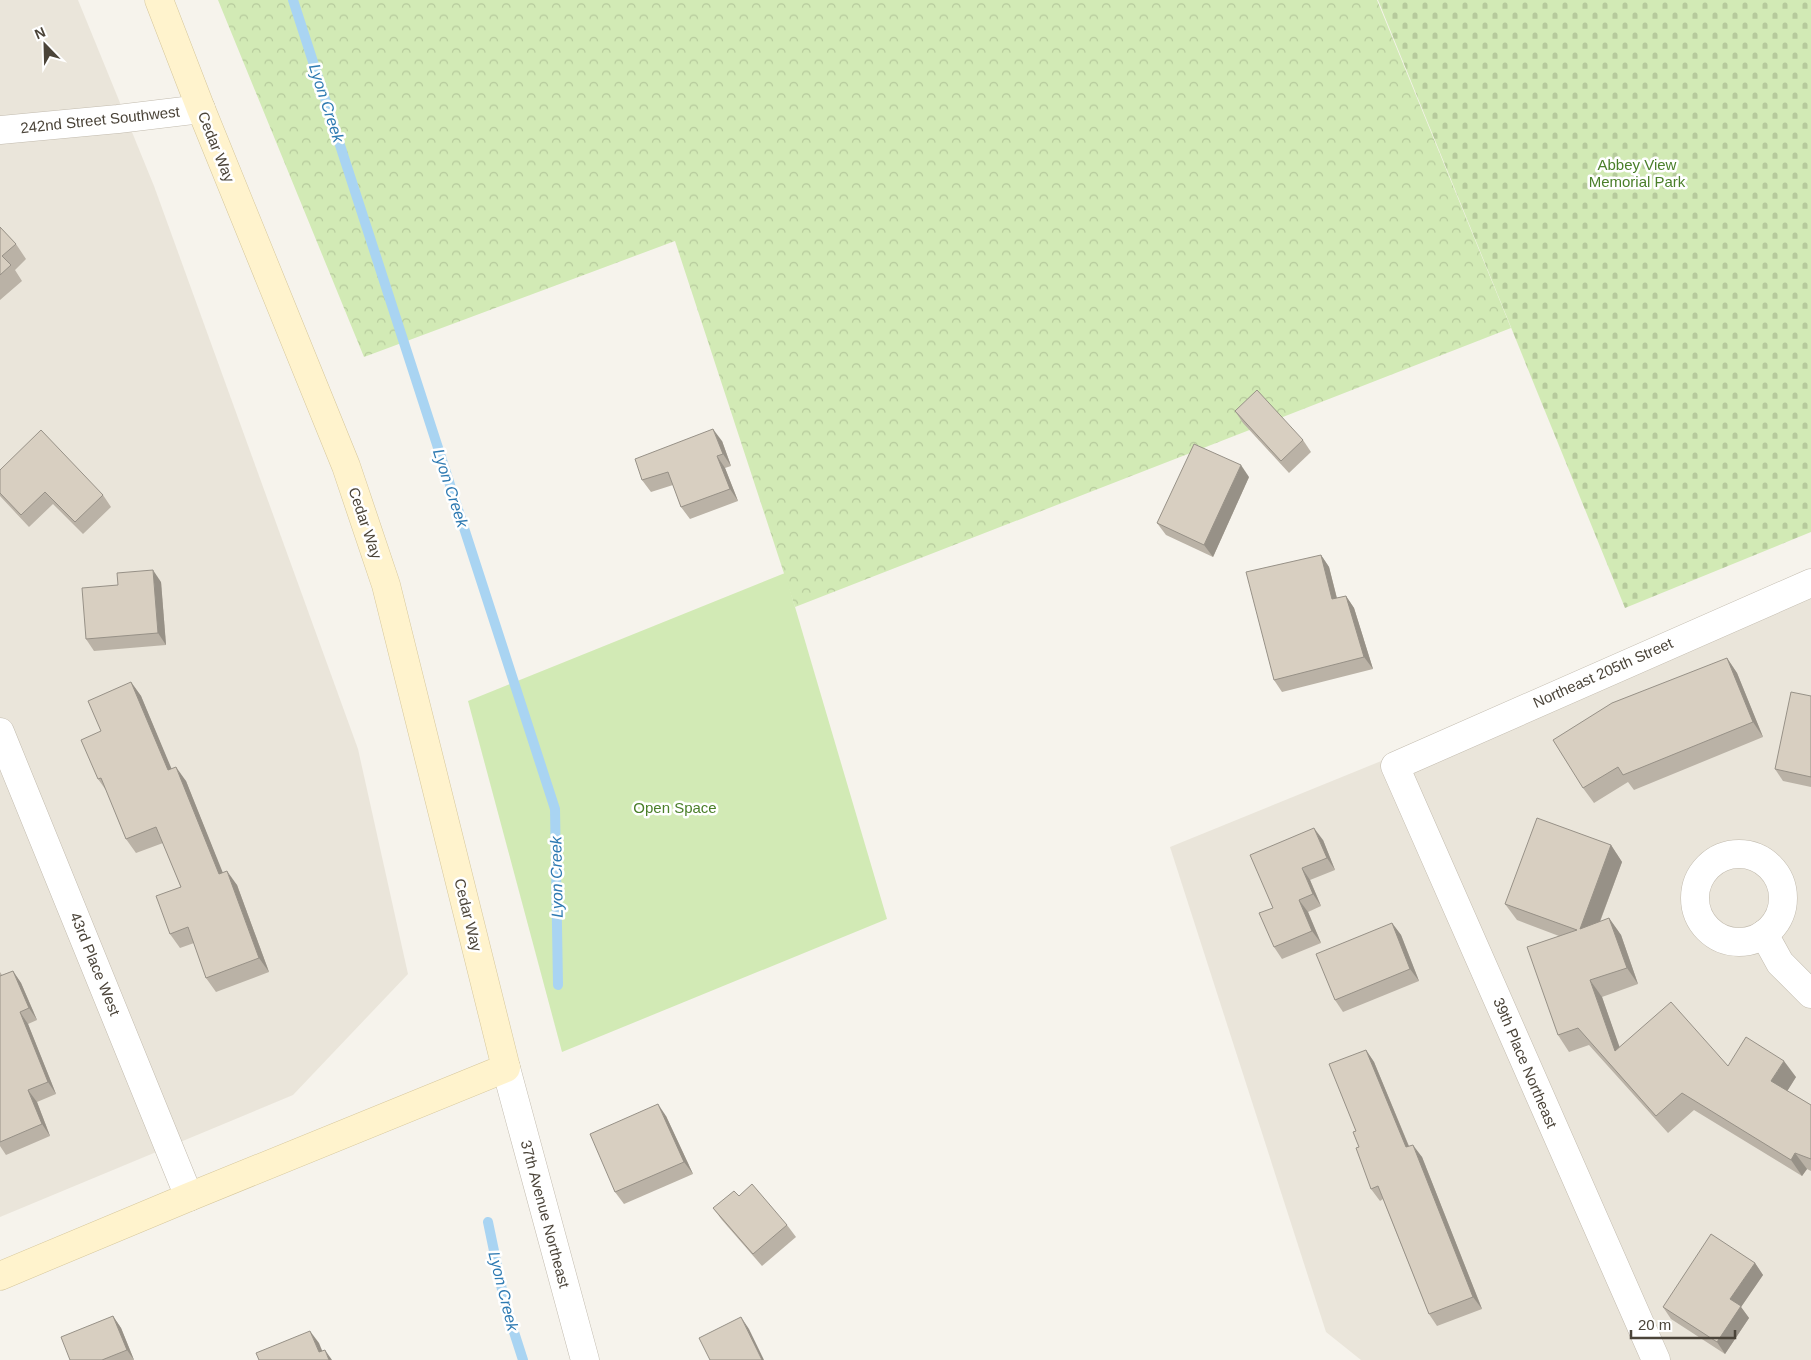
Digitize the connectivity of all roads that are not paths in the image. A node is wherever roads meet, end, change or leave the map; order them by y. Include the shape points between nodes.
1 (159, 0) edge
2 (201, 109) junction
3 (0, 130) edge
4 (1811, 583) edge
5 (0, 732) edge
6 (1395, 766) joint
7 (1764, 934) dead end
8 (1811, 994) edge
9 (506, 1068) junction
10 (189, 1196) junction
11 (0, 1276) edge
12 (585, 1360) edge
13 (1656, 1360) edge

1 - 2 main road, Cedar Way
2 - 3 street, 242nd Street Southwest
2 - 9 main road, Cedar Way via 346,466 386,585
4 - 6 street, Northeast 205th Street
5 - 10 street, 43rd Place West
6 - 13 street, 39th Place Northeast
7 - 8 street via 1780,963
9 - 10 main road
9 - 12 street, 37th Avenue Northeast
10 - 11 main road

